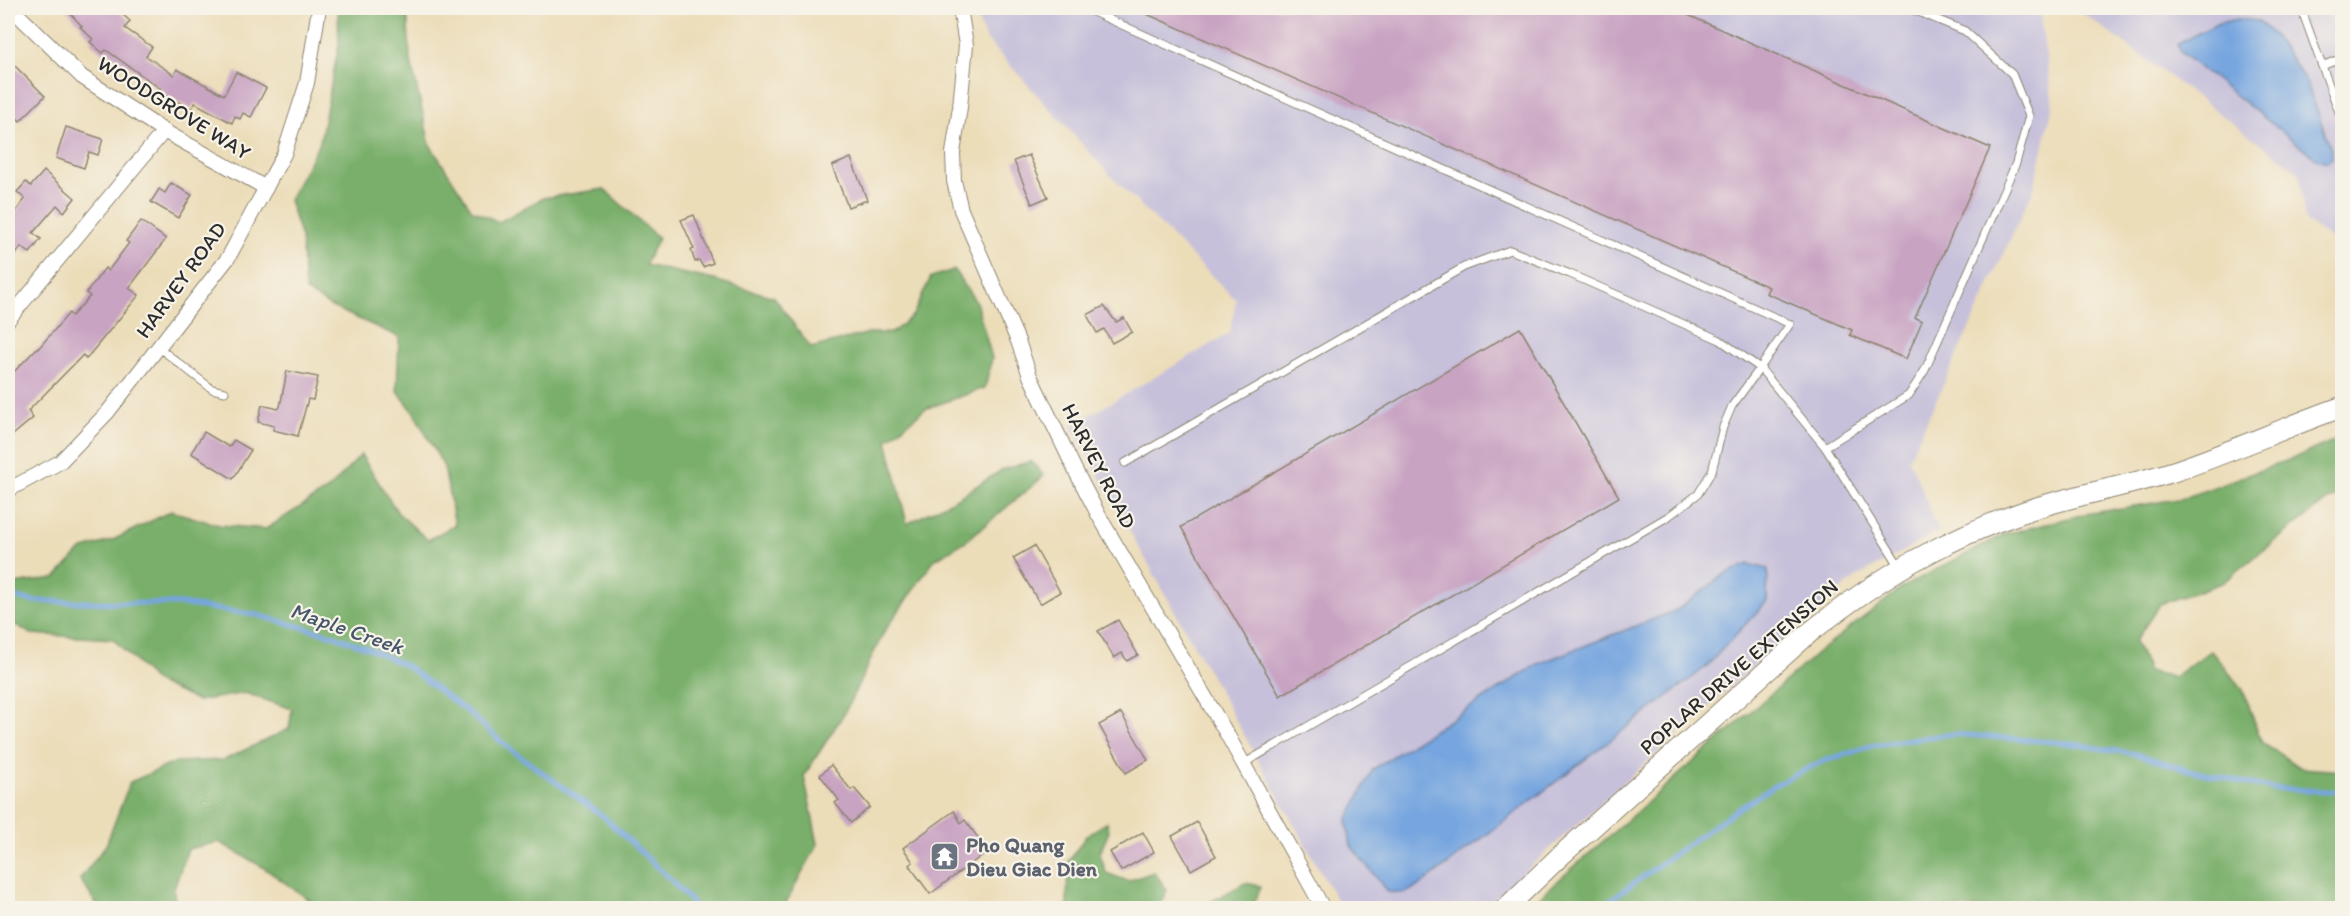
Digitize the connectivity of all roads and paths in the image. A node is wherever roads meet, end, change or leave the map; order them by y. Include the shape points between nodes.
1 (12, 8) edge
2 (319, 8) edge
3 (960, 8) edge
4 (1084, 8) edge
5 (1910, 8) edge
6 (2301, 8) edge
7 (2343, 58) edge
8 (2322, 66) junction
9 (2343, 120) edge
10 (164, 132) junction
11 (267, 188) junction
12 (10, 312) edge
13 (158, 347) junction
14 (1760, 368) junction
15 (225, 392) dead end
16 (2343, 407) edge
17 (1825, 447) junction
18 (1125, 463) dead end
19 (8, 490) edge
20 (1900, 567) junction
21 (1243, 764) junction
22 (1323, 909) edge
23 (1506, 909) edge

1 - 10 street, WOODGROVE WAY via 82,77
2 - 11 street, HARVEY ROAD via 300,107
3 - 21 street, HARVEY ROAD via 966,45 952,153 961,210 1030,375 1075,470
4 - 14 lane via 1790,324
5 - 17 lane via 1965,31 2012,74 2029,116 2016,163 1925,370 1908,395
6 - 8 lane
7 - 8 lane
8 - 9 lane
10 - 11 street, WOODGROVE WAY
10 - 12 street
11 - 13 street, HARVEY ROAD via 228,258
13 - 15 lane via 212,389
13 - 19 street, HARVEY ROAD via 108,413 60,462
14 - 17 lane
14 - 18 lane via 1720,340 1510,250 1464,267
14 - 21 lane via 1732,406 1712,471 1698,494 1669,516
16 - 20 street, POPLAR DRIVE EXTENSION via 2169,472 1992,523
17 - 20 lane
20 - 23 street, POPLAR DRIVE EXTENSION via 1809,633
21 - 22 street, HARVEY ROAD

